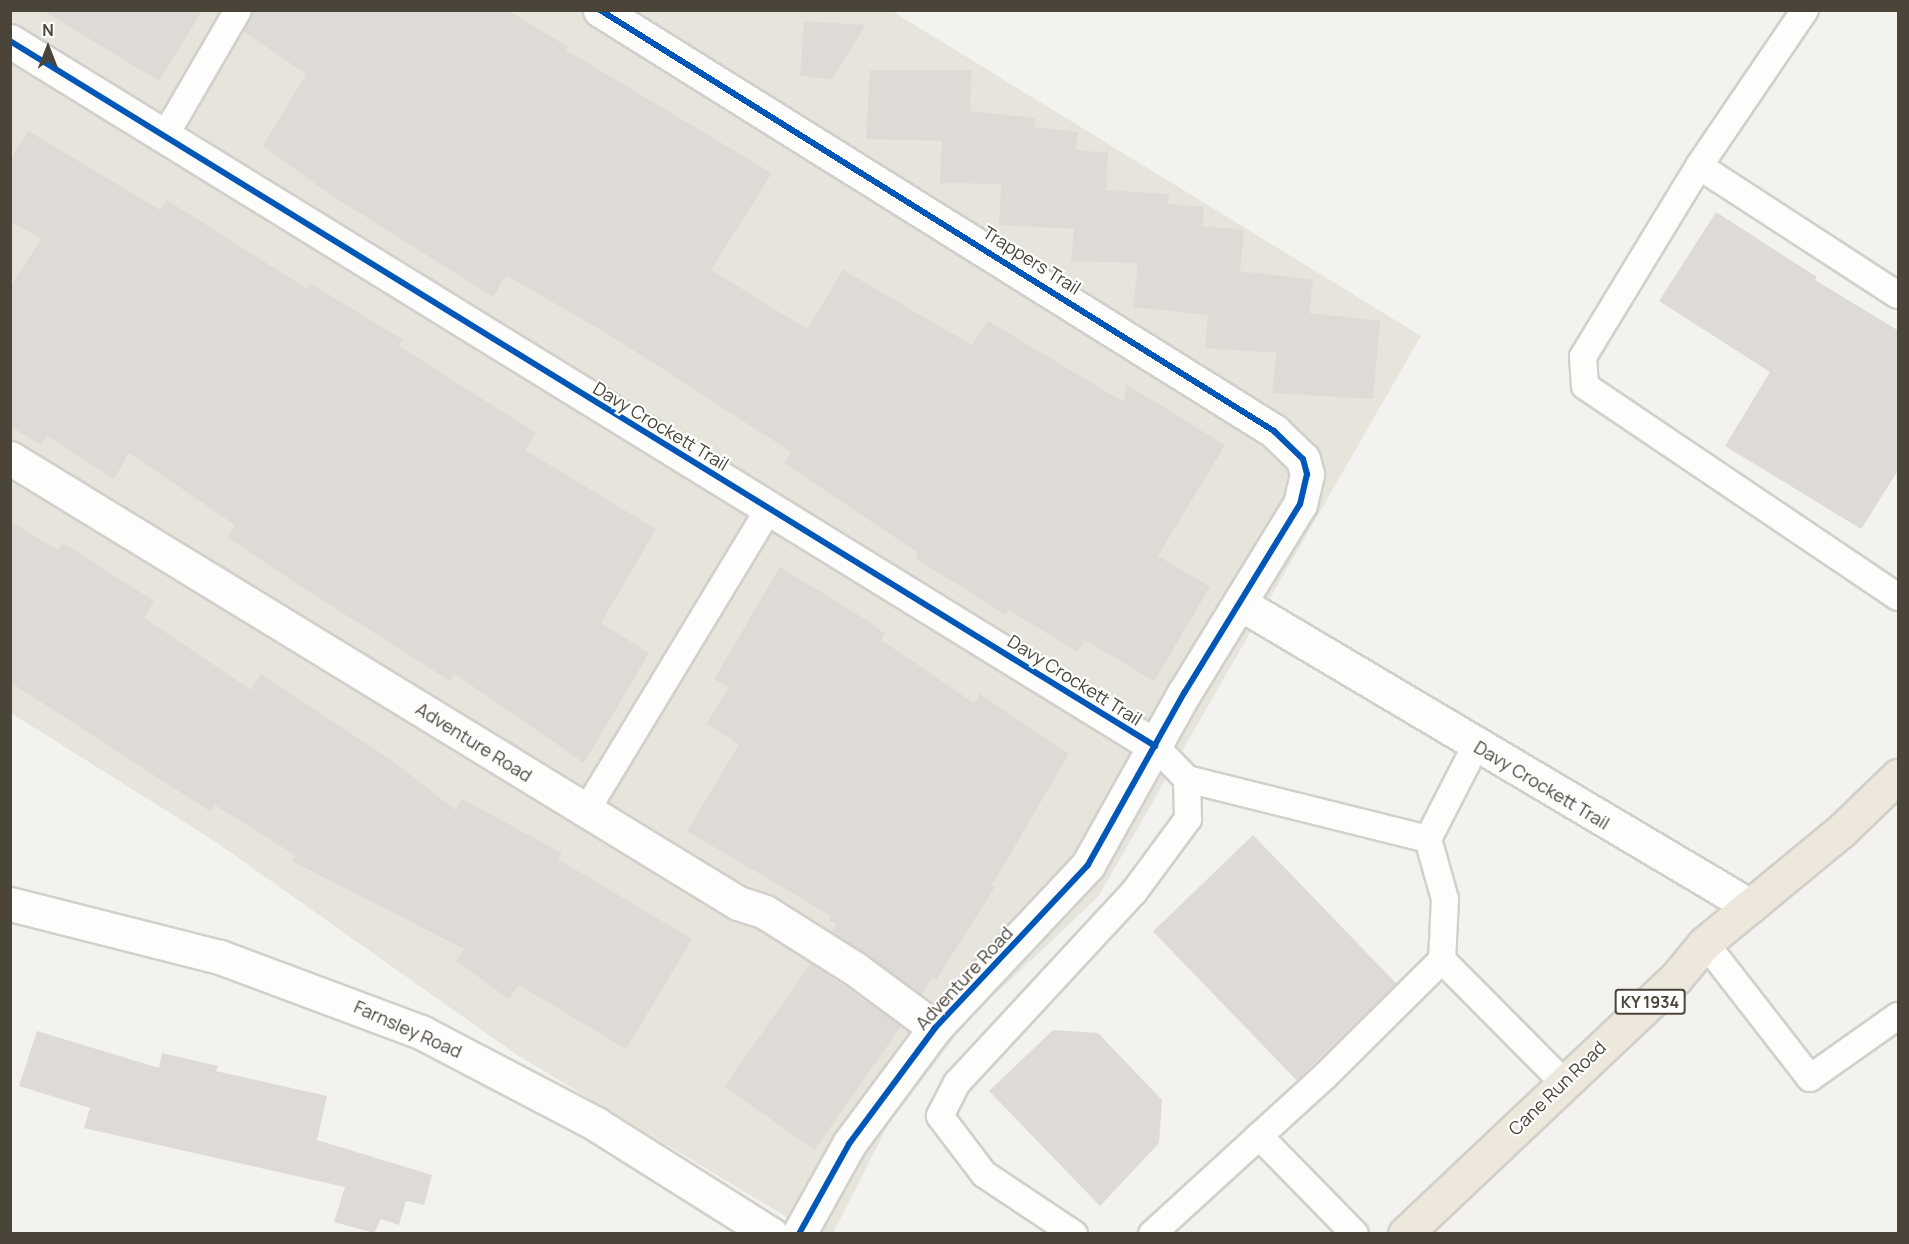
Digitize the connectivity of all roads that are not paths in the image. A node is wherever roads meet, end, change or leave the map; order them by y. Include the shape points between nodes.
1 (238, 10) edge
2 (600, 10) edge
3 (1805, 10) edge
4 (10, 41) edge
5 (163, 139) junction
6 (1699, 166) junction
7 (1899, 295) edge
8 (10, 458) edge
9 (768, 509) junction
10 (1899, 597) edge
11 (1241, 604) junction
12 (1476, 745) junction
13 (1155, 746) junction
14 (1899, 776) edge
15 (1187, 780) junction
16 (586, 811) junction
17 (1428, 839) junction
18 (10, 904) edge
19 (1750, 906) junction
20 (1705, 943) junction
21 (1442, 960) junction
22 (1899, 1016) edge
23 (935, 1028) junction
24 (1563, 1082) junction
25 (1259, 1136) junction
26 (771, 1233) edge
27 (799, 1233) edge
28 (1074, 1233) edge
29 (1152, 1233) edge
30 (1355, 1233) edge
31 (1405, 1233) edge

1 - 5 lane
2 - 11 street, Trappers Trail via 1274,431 1303,459 1307,474 1300,504
3 - 6 lane
4 - 5 street, Davy Crockett Trail
5 - 9 street, Davy Crockett Trail
6 - 7 lane
6 - 10 lane via 1583,357 1585,386
8 - 16 street, Adventure Road
9 - 13 street, Davy Crockett Trail
9 - 16 lane
11 - 12 street, Davy Crockett Trail
11 - 13 street, Davy Crockett Trail
12 - 17 lane
12 - 19 street, Davy Crockett Trail
13 - 15 lane
13 - 23 street, Adventure Road via 1088,865
14 - 19 highway, Cane Run Road / KY 1934 via 1842,830
15 - 17 lane
15 - 28 lane via 1188,819 1134,892 957,1083 940,1116 984,1174
16 - 23 street, Adventure Road via 854,968
17 - 21 lane via 1445,899
18 - 26 street, Farnsley Road via 220,957 421,1032 596,1124
19 - 20 highway, Cane Run Road / KY 1934
20 - 22 lane via 1810,1078
20 - 24 highway, Cane Run Road / KY 1934 via 1675,979
21 - 24 lane
21 - 25 lane
23 - 27 street, Adventure Road via 849,1144
24 - 31 highway, Cane Run Road / KY 1934
25 - 29 lane
25 - 30 lane

